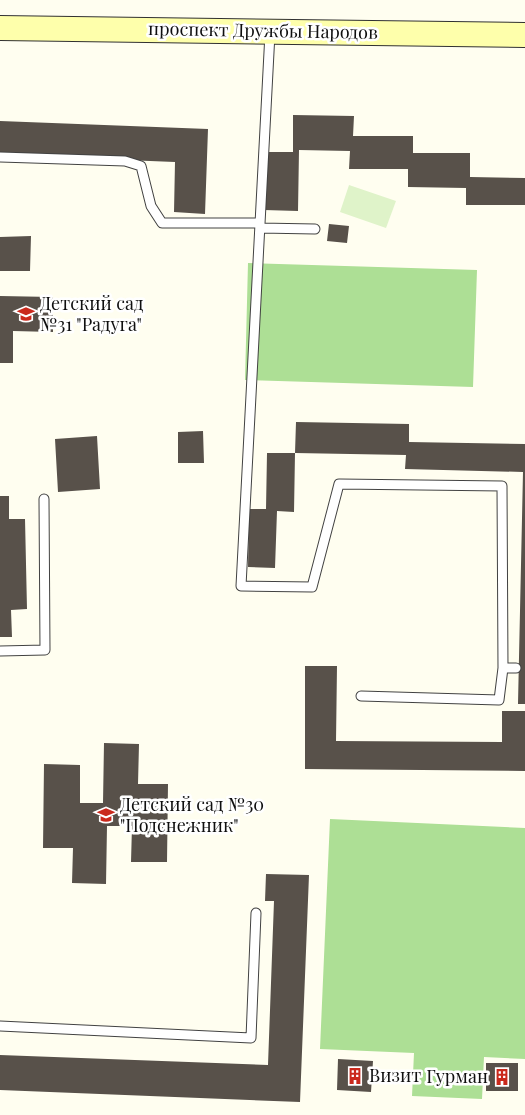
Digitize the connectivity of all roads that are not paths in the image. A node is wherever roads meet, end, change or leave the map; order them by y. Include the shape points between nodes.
1 (0, 28) edge
2 (270, 32) junction
3 (525, 34) edge
4 (0, 157) edge
5 (260, 226) junction
6 (315, 229) dead end
7 (44, 500) dead end
8 (0, 651) edge
9 (503, 668) junction
10 (516, 668) dead end
11 (362, 696) dead end
12 (256, 913) dead end
13 (0, 1026) edge

1 - 2 main road, проспект Дружбы Народов
2 - 3 main road, проспект Дружбы Народов
2 - 5 lane
4 - 5 lane via 125,160 141,166 151,206 162,223
5 - 6 lane
5 - 9 lane via 241,586 312,587 339,484 502,486
7 - 8 lane via 45,650
9 - 10 lane
9 - 11 lane via 500,700
12 - 13 lane via 251,1038

